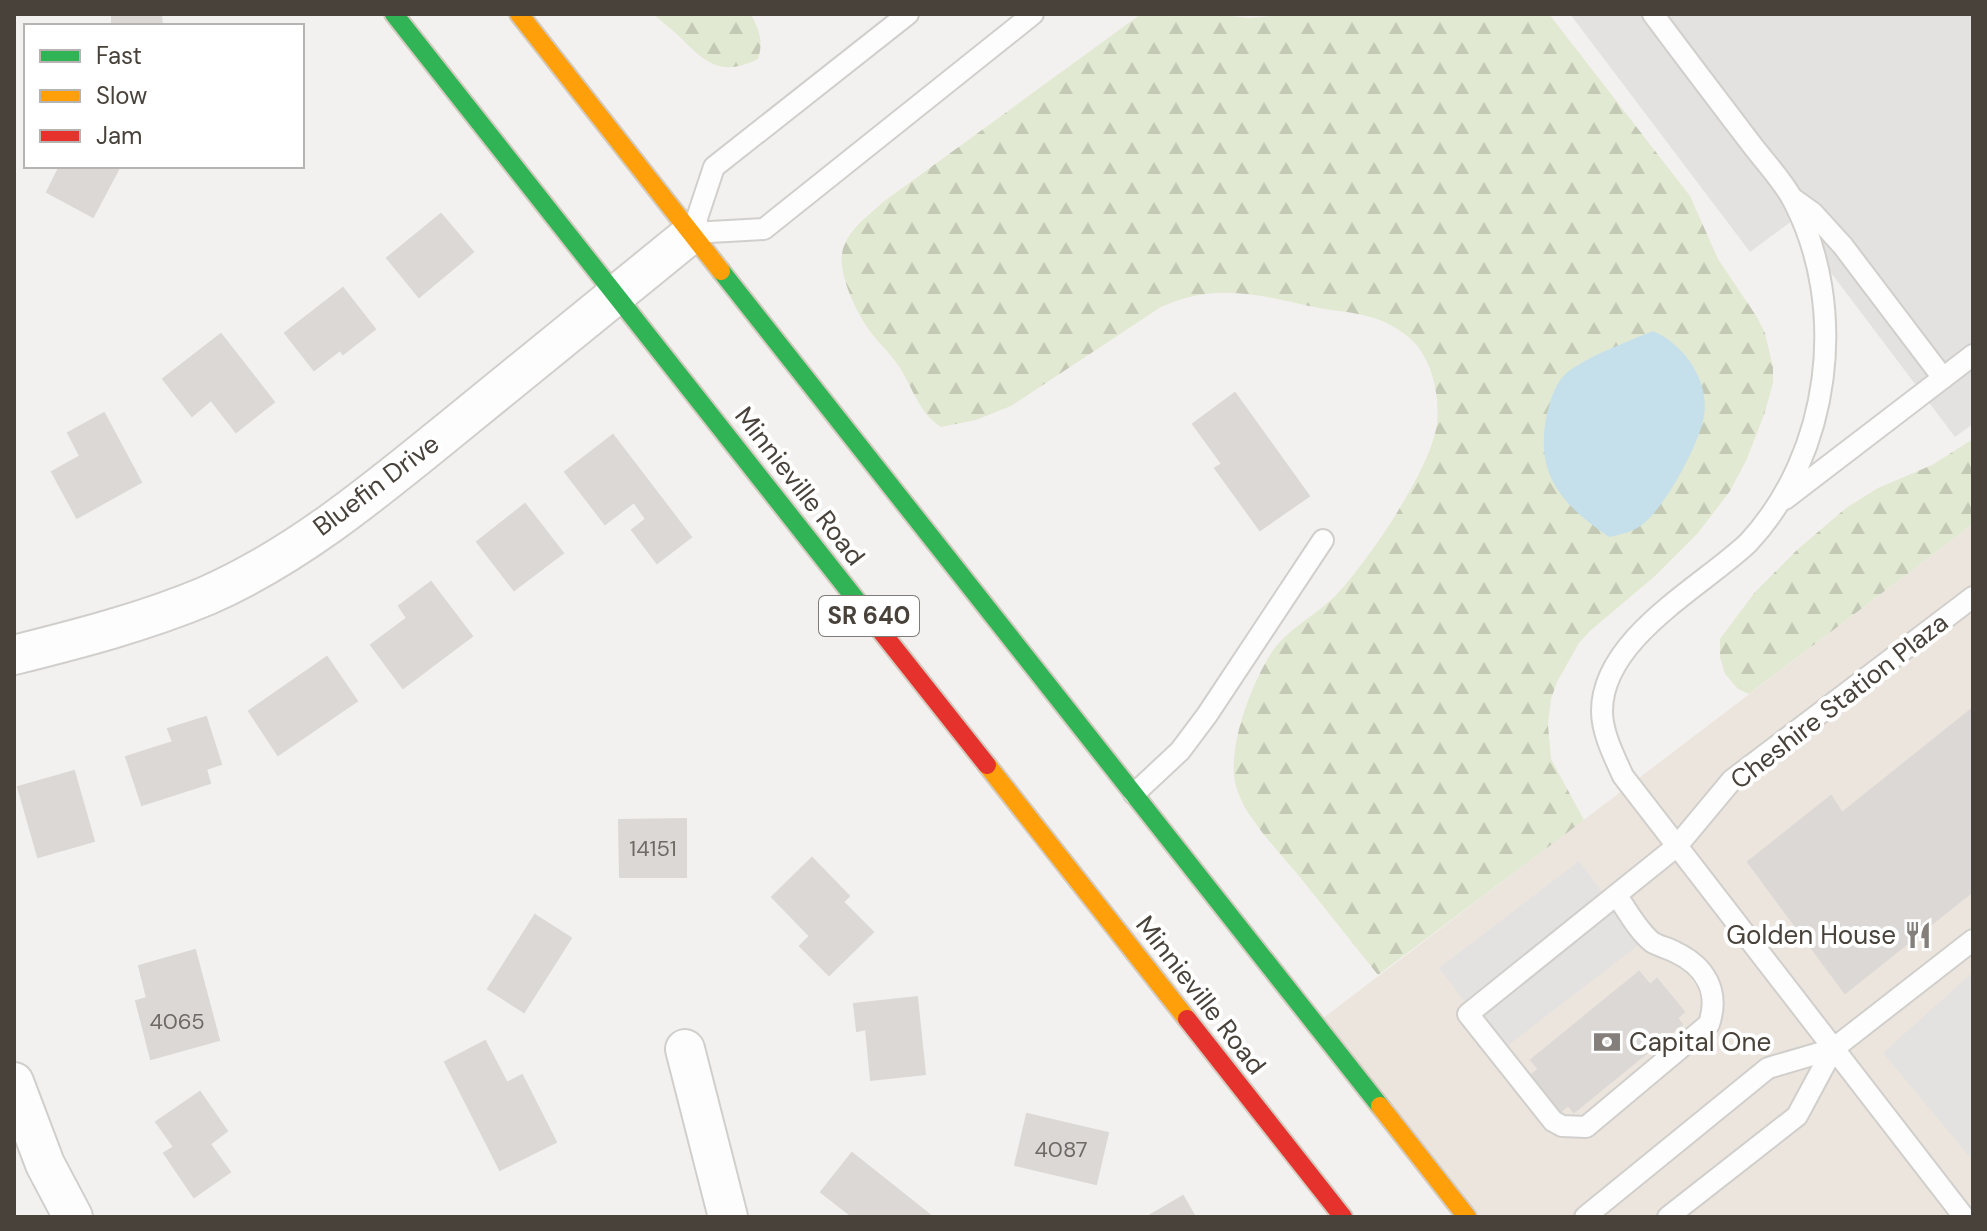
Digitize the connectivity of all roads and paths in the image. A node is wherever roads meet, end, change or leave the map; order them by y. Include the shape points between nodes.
1 (394, 14) edge
2 (519, 14) edge
3 (908, 14) edge
4 (1033, 14) edge
5 (1653, 14) edge
6 (1792, 198) junction
7 (692, 233) junction
8 (616, 295) junction
9 (1973, 355) edge
10 (1943, 378) junction
11 (1773, 509) junction
12 (1323, 540) dead end
13 (1973, 597) edge
14 (14, 655) edge
15 (1134, 794) junction
16 (1677, 846) junction
17 (1617, 896) junction
18 (1973, 940) edge
19 (685, 1049) dead end
20 (1833, 1049) junction
21 (14, 1082) edge
22 (73, 1217) edge
23 (728, 1217) edge
24 (1343, 1217) edge
25 (1467, 1217) edge
26 (1585, 1217) edge
27 (1668, 1217) edge
28 (1964, 1217) edge

1 - 8 main road, Minnieville Road / SR 640
2 - 7 main road
3 - 7 lane via 714,167
4 - 7 lane via 764,229
5 - 6 lane
6 - 10 lane via 1843,246
6 - 11 lane via 1815,252 1823,300 1821,391 1802,459
7 - 8 street, Bluefin Drive
7 - 15 main road
8 - 14 street, Bluefin Drive via 409,463 267,564 193,600
8 - 24 main road, Minnieville Road / SR 640
9 - 10 lane
10 - 11 lane
11 - 16 lane via 1733,557 1636,635 1618,657 1609,682 1602,711 1610,747 1623,776
12 - 15 lane via 1199,726
13 - 16 lane, Cheshire Station Plaza via 1732,780
15 - 25 main road
16 - 17 lane, Cheshire Station Plaza
16 - 20 lane
17 - 17 lane, Cheshire Station Plaza via 1652,942 1702,970 1711,985 1713,1013 1709,1024 1586,1127 1562,1126 1468,1014
18 - 20 lane
19 - 23 street
20 - 26 lane via 1768,1068
20 - 27 lane via 1797,1116
20 - 28 lane
21 - 22 street via 45,1164

